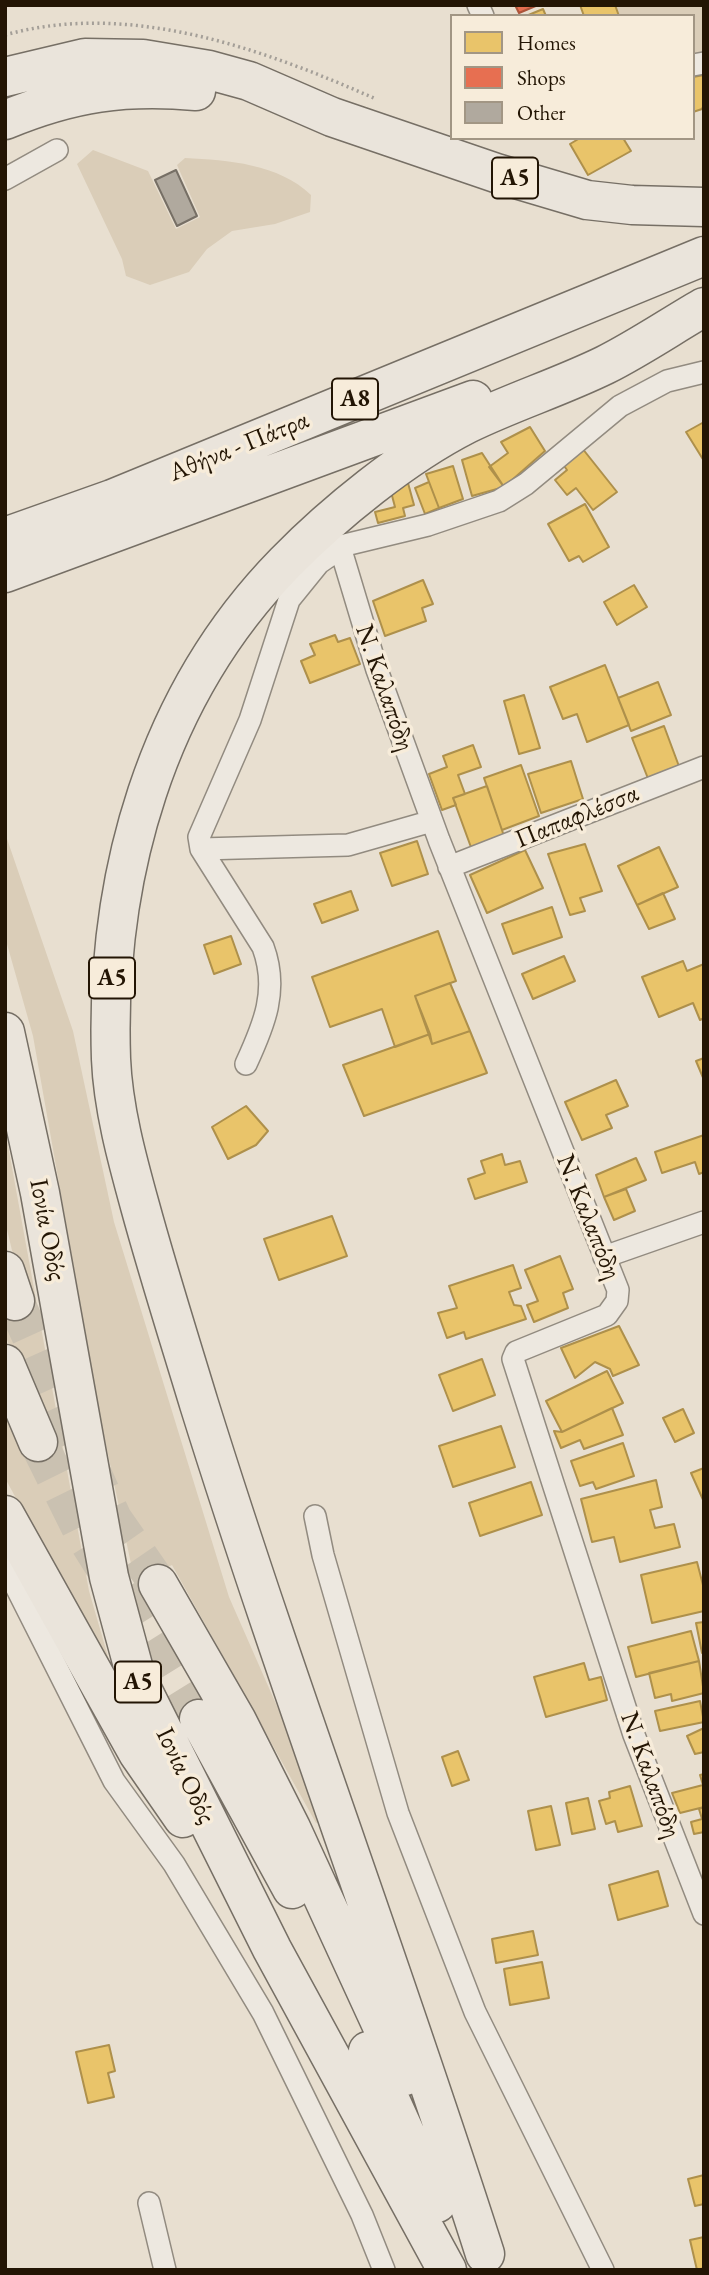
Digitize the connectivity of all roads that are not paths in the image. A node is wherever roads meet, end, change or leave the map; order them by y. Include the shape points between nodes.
1 (5, 77) edge
2 (332, 117) junction
3 (5, 120) edge
4 (57, 150) dead end
5 (5, 178) edge
6 (704, 206) edge
7 (704, 256) edge
8 (704, 306) edge
9 (704, 372) edge
10 (5, 537) edge
11 (340, 547) junction
12 (5, 573) edge
13 (704, 767) edge
14 (432, 821) junction
15 (201, 849) junction
16 (449, 867) junction
17 (5, 1032) edge
18 (246, 1064) dead end
19 (704, 1222) edge
20 (604, 1257) junction
21 (5, 1364) edge
22 (38, 1442) tunnel mouth
23 (5, 1516) edge
24 (315, 1517) dead end
25 (5, 1565) edge
26 (158, 1584) tunnel mouth
27 (199, 1719) tunnel mouth
28 (704, 1913) edge
29 (272, 1949) junction
30 (149, 2203) dead end
31 (481, 2264) edge
32 (165, 2270) edge
33 (384, 2270) edge
34 (447, 2270) edge
35 (603, 2270) edge

1 - 2 highway via 85,58 143,59 249,81
2 - 3 highway, Α5 via 197,91 144,87 68,99
2 - 6 highway, Α5 via 587,200
4 - 5 street
7 - 10 highway, Αθήνα - Πάτρα / Α8 via 112,499
8 - 12 highway, Αθήνα - Πάτρα / Α8 via 441,413
8 - 31 highway, Α5 via 607,364 464,426 403,464 284,563 235,621 167,740 141,805 114,936 111,1066 126,1156 216,1458 418,2043
9 - 11 street via 667,381 620,406 499,501
11 - 14 street, Ν. Καλαπόδη via 377,670
11 - 15 street via 303,579 289,600 250,720 200,830
13 - 16 street, Παπαφλέσσα
14 - 15 street via 348,845
14 - 16 street, Ν. Καλαπόδη
15 - 18 street via 257,937 269,965 268,1011
16 - 20 street, Ν. Καλαπόδη
17 - 29 highway, Ιονία Οδός / Α5 via 48,1233 109,1577 136,1677
19 - 20 street
20 - 28 street, Ν. Καλαπόδη via 618,1290 611,1311 516,1352 513,1359 634,1735
21 - 22 highway
23 - 29 highway via 138,1753
24 - 35 street via 398,1814 475,2012
25 - 33 street via 114,1781 174,1864 263,2013 362,2215
26 - 31 highway via 237,1721 291,1828
27 - 31 highway via 279,1863
29 - 34 highway, Ιονία Οδός / Α5
30 - 32 street

